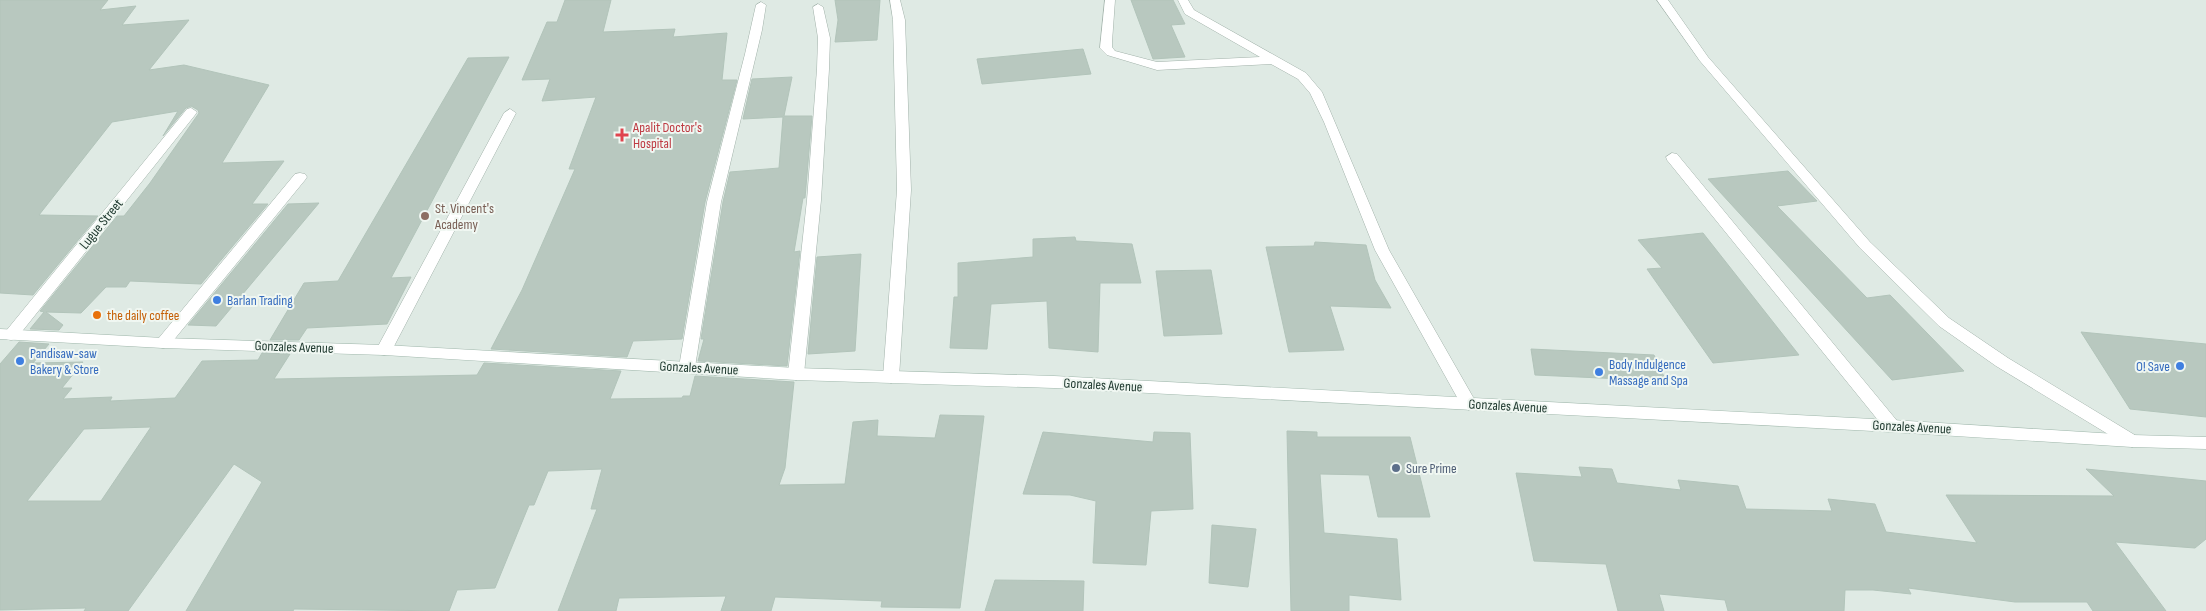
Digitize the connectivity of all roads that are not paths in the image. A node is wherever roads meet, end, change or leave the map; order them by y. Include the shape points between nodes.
1 (895, 0) edge
2 (1110, 0) edge
3 (1183, 0) edge
4 (1662, 0) edge
5 (761, 5) dead end
6 (818, 7) dead end
7 (1272, 60) junction
8 (191, 112) dead end
9 (510, 113) dead end
10 (1672, 157) dead end
11 (300, 177) dead end
12 (5, 334) edge
13 (163, 343) junction
14 (384, 350) junction
15 (687, 367) junction
16 (796, 374) junction
17 (891, 377) junction
18 (1469, 404) junction
19 (1892, 426) junction
20 (2132, 441) junction
21 (2206, 443) edge

1 - 17 street via 900,20 904,190
2 - 7 street via 1106,48 1111,54 1157,66
3 - 7 street via 1189,12
4 - 20 street via 1704,59 1865,245 1944,322 2002,362
5 - 15 street via 754,47 714,202
6 - 16 street via 824,38 823,69 814,200
7 - 18 street via 1302,76 1316,92 1382,250
8 - 12 street, Lugue Street
9 - 14 street
10 - 19 street
11 - 13 street
12 - 13 street, Gonzales Avenue
13 - 14 street, Gonzales Avenue
14 - 15 street, Gonzales Avenue
15 - 16 street, Gonzales Avenue
16 - 17 street, Gonzales Avenue
17 - 18 street, Gonzales Avenue via 1054,382
18 - 19 street, Gonzales Avenue
19 - 20 street, Gonzales Avenue
20 - 21 street, Gonzales Avenue

